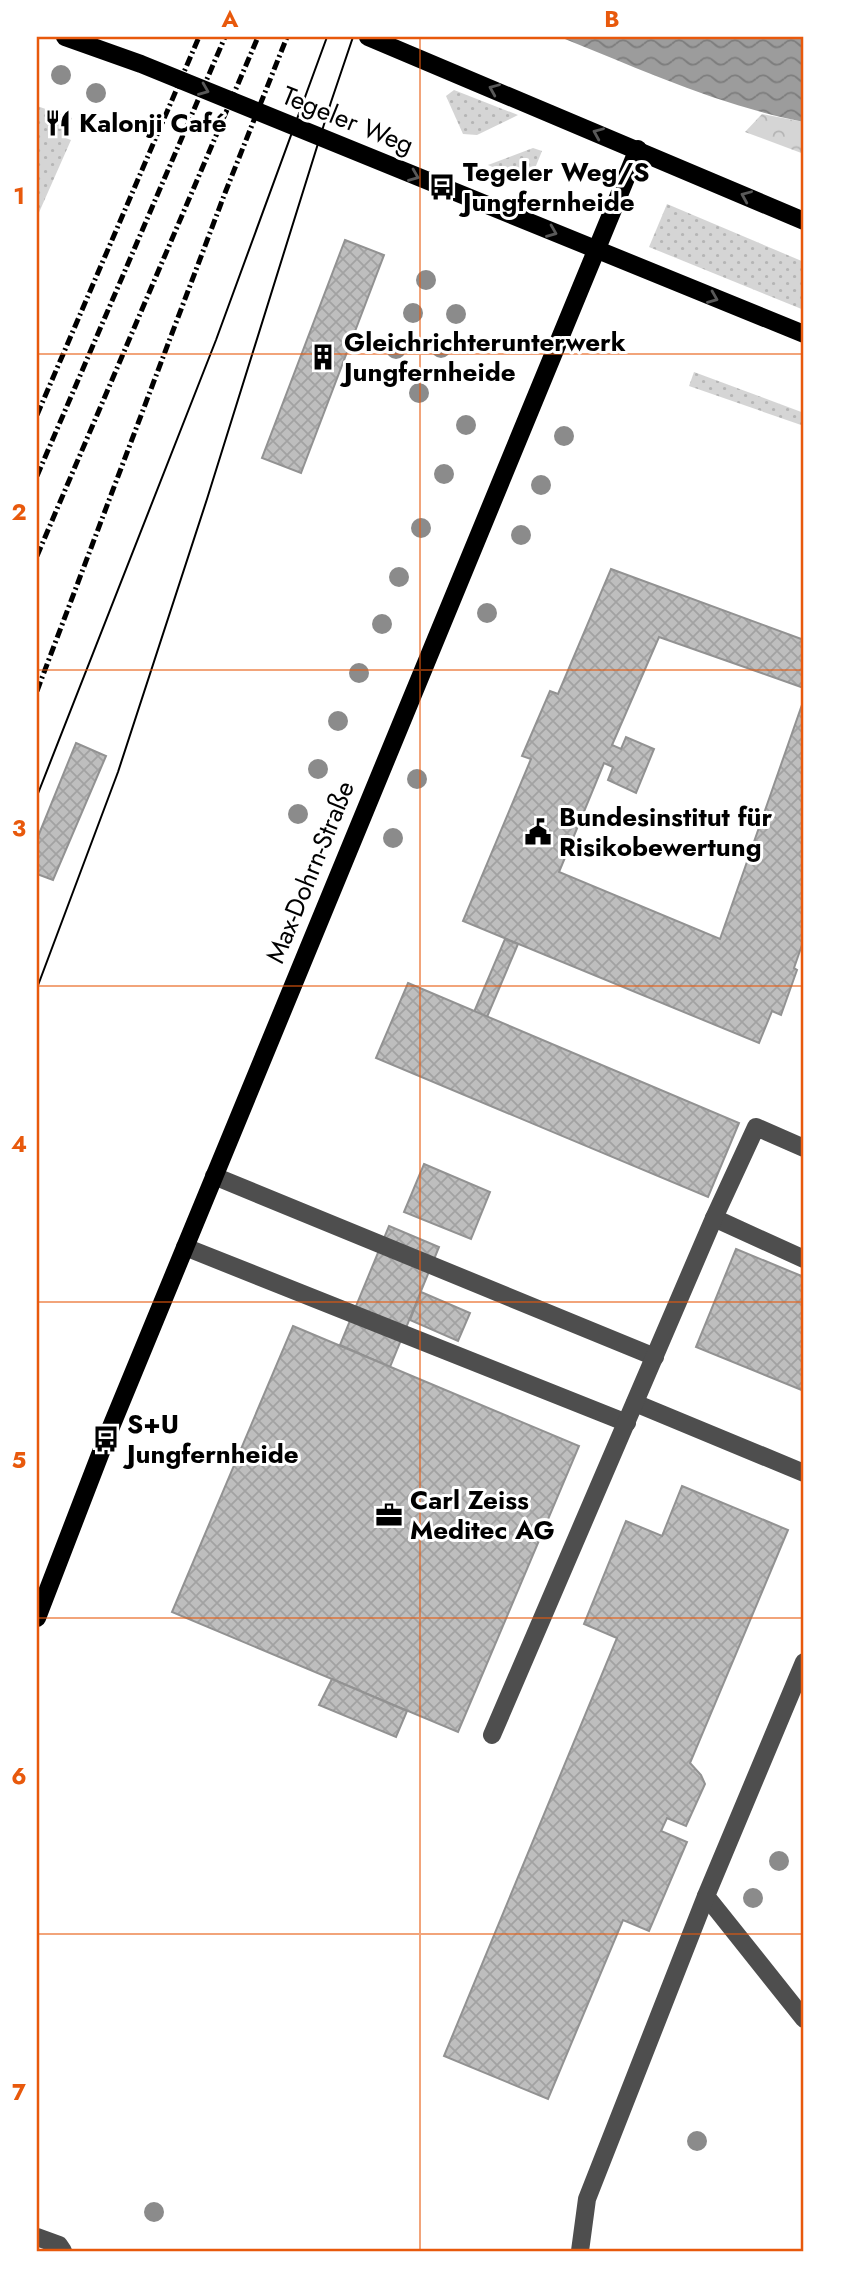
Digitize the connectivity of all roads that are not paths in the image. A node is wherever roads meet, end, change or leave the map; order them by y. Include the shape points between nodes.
1 (65, 37) edge
2 (368, 37) edge
3 (638, 149) junction
4 (804, 221) edge
5 (596, 250) junction
6 (804, 334) edge
7 (804, 1148) edge
8 (214, 1176) junction
9 (714, 1219) junction
10 (185, 1247) junction
11 (804, 1259) edge
12 (655, 1357) junction
13 (635, 1403) junction
14 (627, 1423) junction
15 (804, 1473) edge
16 (37, 1618) edge
17 (804, 1662) edge
18 (492, 1735) dead end
19 (706, 1896) junction
20 (804, 2019) edge
21 (37, 2237) edge
22 (63, 2251) edge
23 (580, 2251) edge

1 -> 5 main road, Tegeler Weg
3 -> 2 main road
4 -> 3 main road
3 - 5 main road, Max-Dohrn-Straße
5 -> 6 main road, Tegeler Weg
5 - 8 main road, Max-Dohrn-Straße
7 - 9 lane via 756,1127
8 - 10 main road, Max-Dohrn-Straße
8 - 12 lane
9 - 11 lane
9 - 12 lane
10 - 14 lane
10 - 16 main road, Max-Dohrn-Straße
12 - 13 lane
13 - 14 lane
13 - 15 lane
14 - 18 lane
17 - 19 lane
19 - 20 lane
19 - 23 lane via 587,2199
21 - 22 lane

